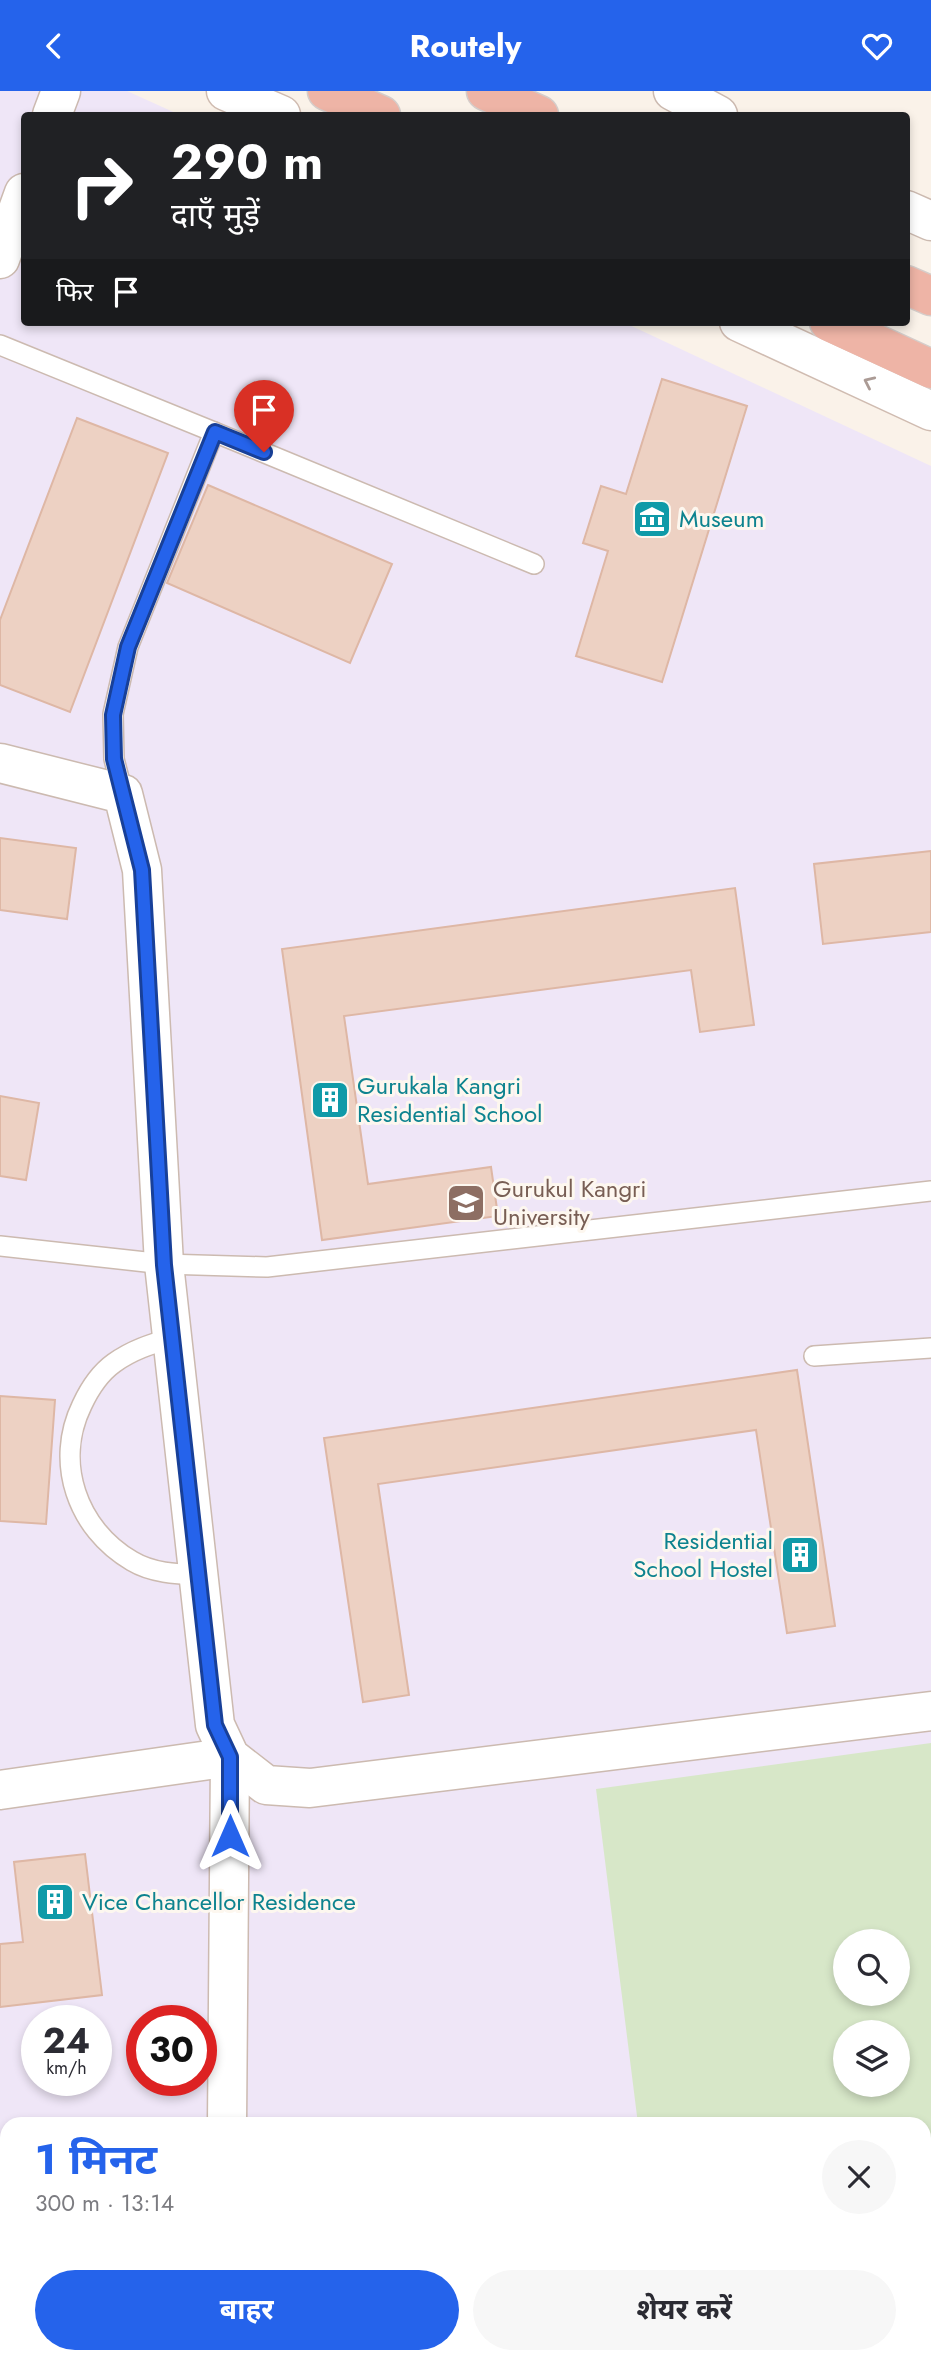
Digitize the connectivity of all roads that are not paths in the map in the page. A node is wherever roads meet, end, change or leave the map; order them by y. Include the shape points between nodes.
1 (61, 91) edge
2 (226, 91) edge
3 (327, 91) edge
4 (486, 91) edge
5 (673, 91) edge
6 (53, 112) edge
7 (274, 112) edge
8 (373, 112) edge
9 (533, 112) edge
10 (712, 112) edge
11 (21, 201) edge
12 (910, 212) edge
13 (931, 221) edge
14 (0, 259) edge
15 (910, 287) edge
16 (931, 296) edge
17 (747, 326) edge
18 (838, 326) edge
19 (0, 345) edge
20 (931, 369) edge
21 (931, 411) edge
22 (215, 432) junction
23 (534, 565) dead end
24 (0, 763) edge
25 (123, 793) junction
26 (931, 1191) edge
27 (0, 1246) edge
28 (164, 1265) junction
29 (173, 1338) junction
30 (931, 1348) edge
31 (814, 1356) dead end
32 (199, 1575) junction
33 (931, 1711) edge
34 (230, 1757) junction
35 (0, 1790) edge
36 (227, 2117) edge

1 - 6 street
2 - 7 street
3 - 8 highway
4 - 9 highway
5 - 10 street
11 - 14 street
12 - 13 street
15 - 16 highway
21 -> 17 street
18 - 20 highway
19 - 22 lane
22 - 23 lane
22 - 25 lane via 128,647 113,715 114,759
24 - 25 street
25 - 28 street via 142,870
26 - 28 lane via 267,1267
27 - 28 lane
28 - 29 street
29 - 32 street
29 - 32 lane via 141,1347 112,1364 89,1389 75,1419 70,1463 85,1517 106,1543 134,1563 166,1573
30 - 31 lane
32 - 34 street via 215,1725
33 - 34 street via 310,1789 266,1785
34 - 35 street
34 - 36 street

